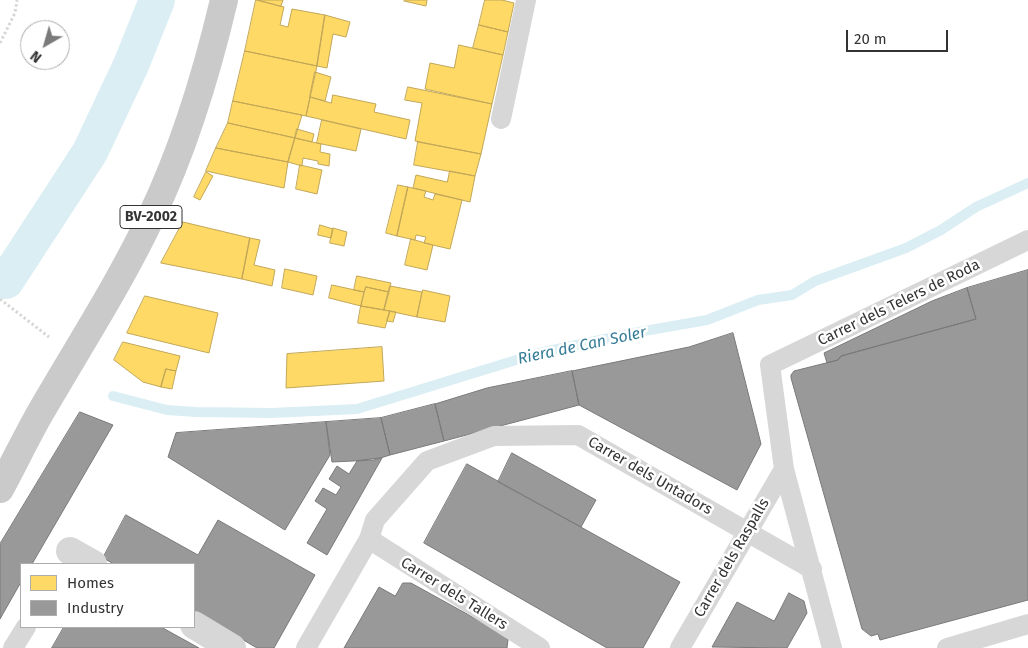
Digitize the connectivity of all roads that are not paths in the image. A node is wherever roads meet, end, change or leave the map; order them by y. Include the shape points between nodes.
1 (224, 0) edge
2 (526, 0) edge
3 (501, 119) dead end
4 (1028, 240) edge
5 (38, 416) junction
6 (0, 459) edge
7 (784, 469) junction
8 (0, 489) edge
9 (747, 532) junction
10 (369, 539) junction
11 (812, 569) junction
12 (1028, 624) edge
13 (195, 626) edge
14 (25, 628) edge
15 (13, 648) edge
16 (232, 648) edge
17 (306, 648) edge
18 (540, 648) edge
19 (680, 648) edge
20 (832, 648) edge
21 (947, 648) edge

1 - 5 main road, BV-2002 via 192,113 153,213 116,286
2 - 3 lane
4 - 7 lane, Carrer dels Telers de Roda via 770,365
5 - 6 main road, BV-2002
5 - 8 main road, BV-2002
7 - 9 lane, Carrer dels Raspalls
7 - 11 lane
9 - 10 lane, Carrer dels Untadors via 578,435 494,436 427,461 375,520
9 - 11 lane, Carrer dels Untadors
9 - 19 lane, Carrer dels Raspalls
10 - 17 lane, Carrer dels Untadors
10 - 18 lane, Carrer dels Tallers
11 - 20 lane
12 - 21 lane
13 - 16 street
14 - 15 lane

